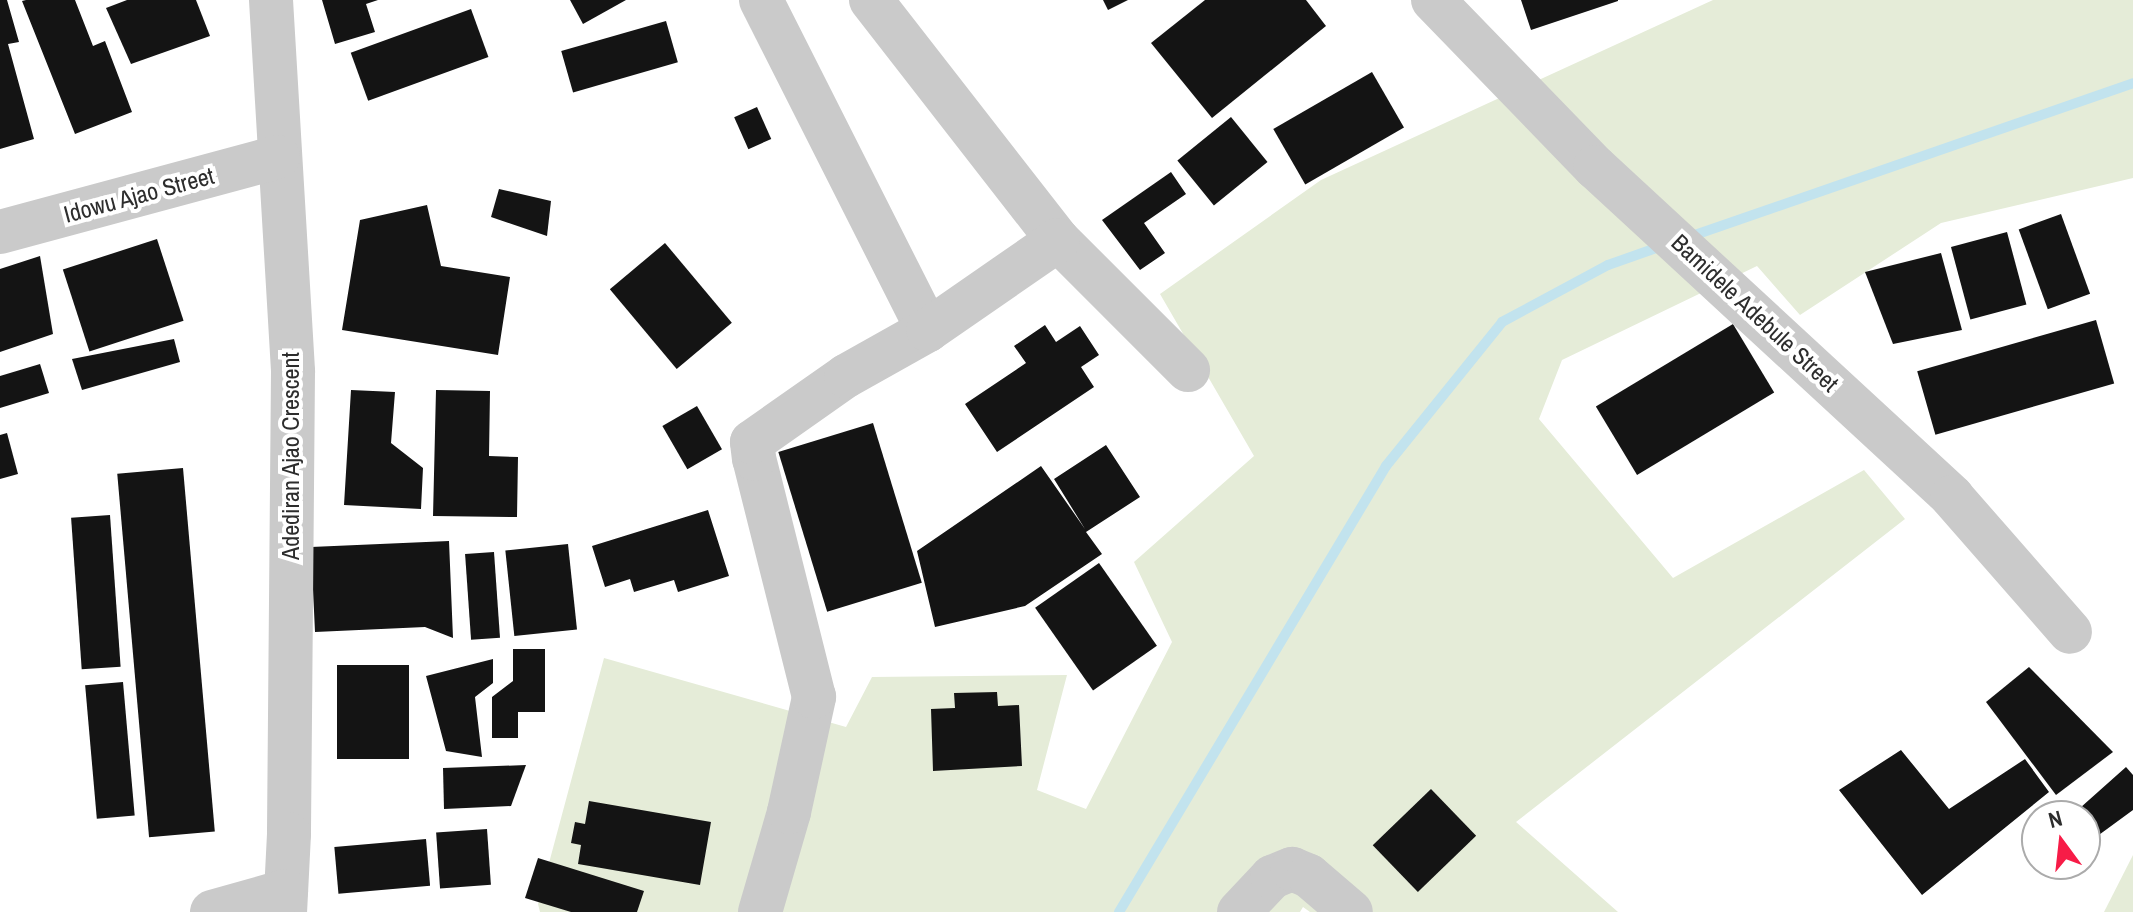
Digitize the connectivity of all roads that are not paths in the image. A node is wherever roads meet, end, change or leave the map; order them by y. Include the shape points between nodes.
1 (271, 0) edge
2 (761, 0) edge
3 (871, 0) edge
4 (1433, 0) edge
5 (278, 157) junction
6 (0, 232) edge
7 (1058, 240) junction
8 (928, 330) junction
9 (1188, 370) dead end
10 (2070, 632) dead end
11 (286, 902) edge
12 (212, 912) edge
13 (760, 912) edge
14 (1239, 912) edge
15 (1351, 912) edge

1 - 5 street, Adediran Ajao Crescent
2 - 8 street
3 - 7 street
4 - 10 street, Bamidele Adebule Street via 1595,167 1952,497
5 - 6 street, Idowu Ajao Street
5 - 11 street, Adediran Ajao Crescent via 293,372
7 - 8 street
7 - 9 street
8 - 13 street via 846,376 752,442 814,697
11 - 12 street
14 - 15 street via 1272,877 1292,869 1309,876

